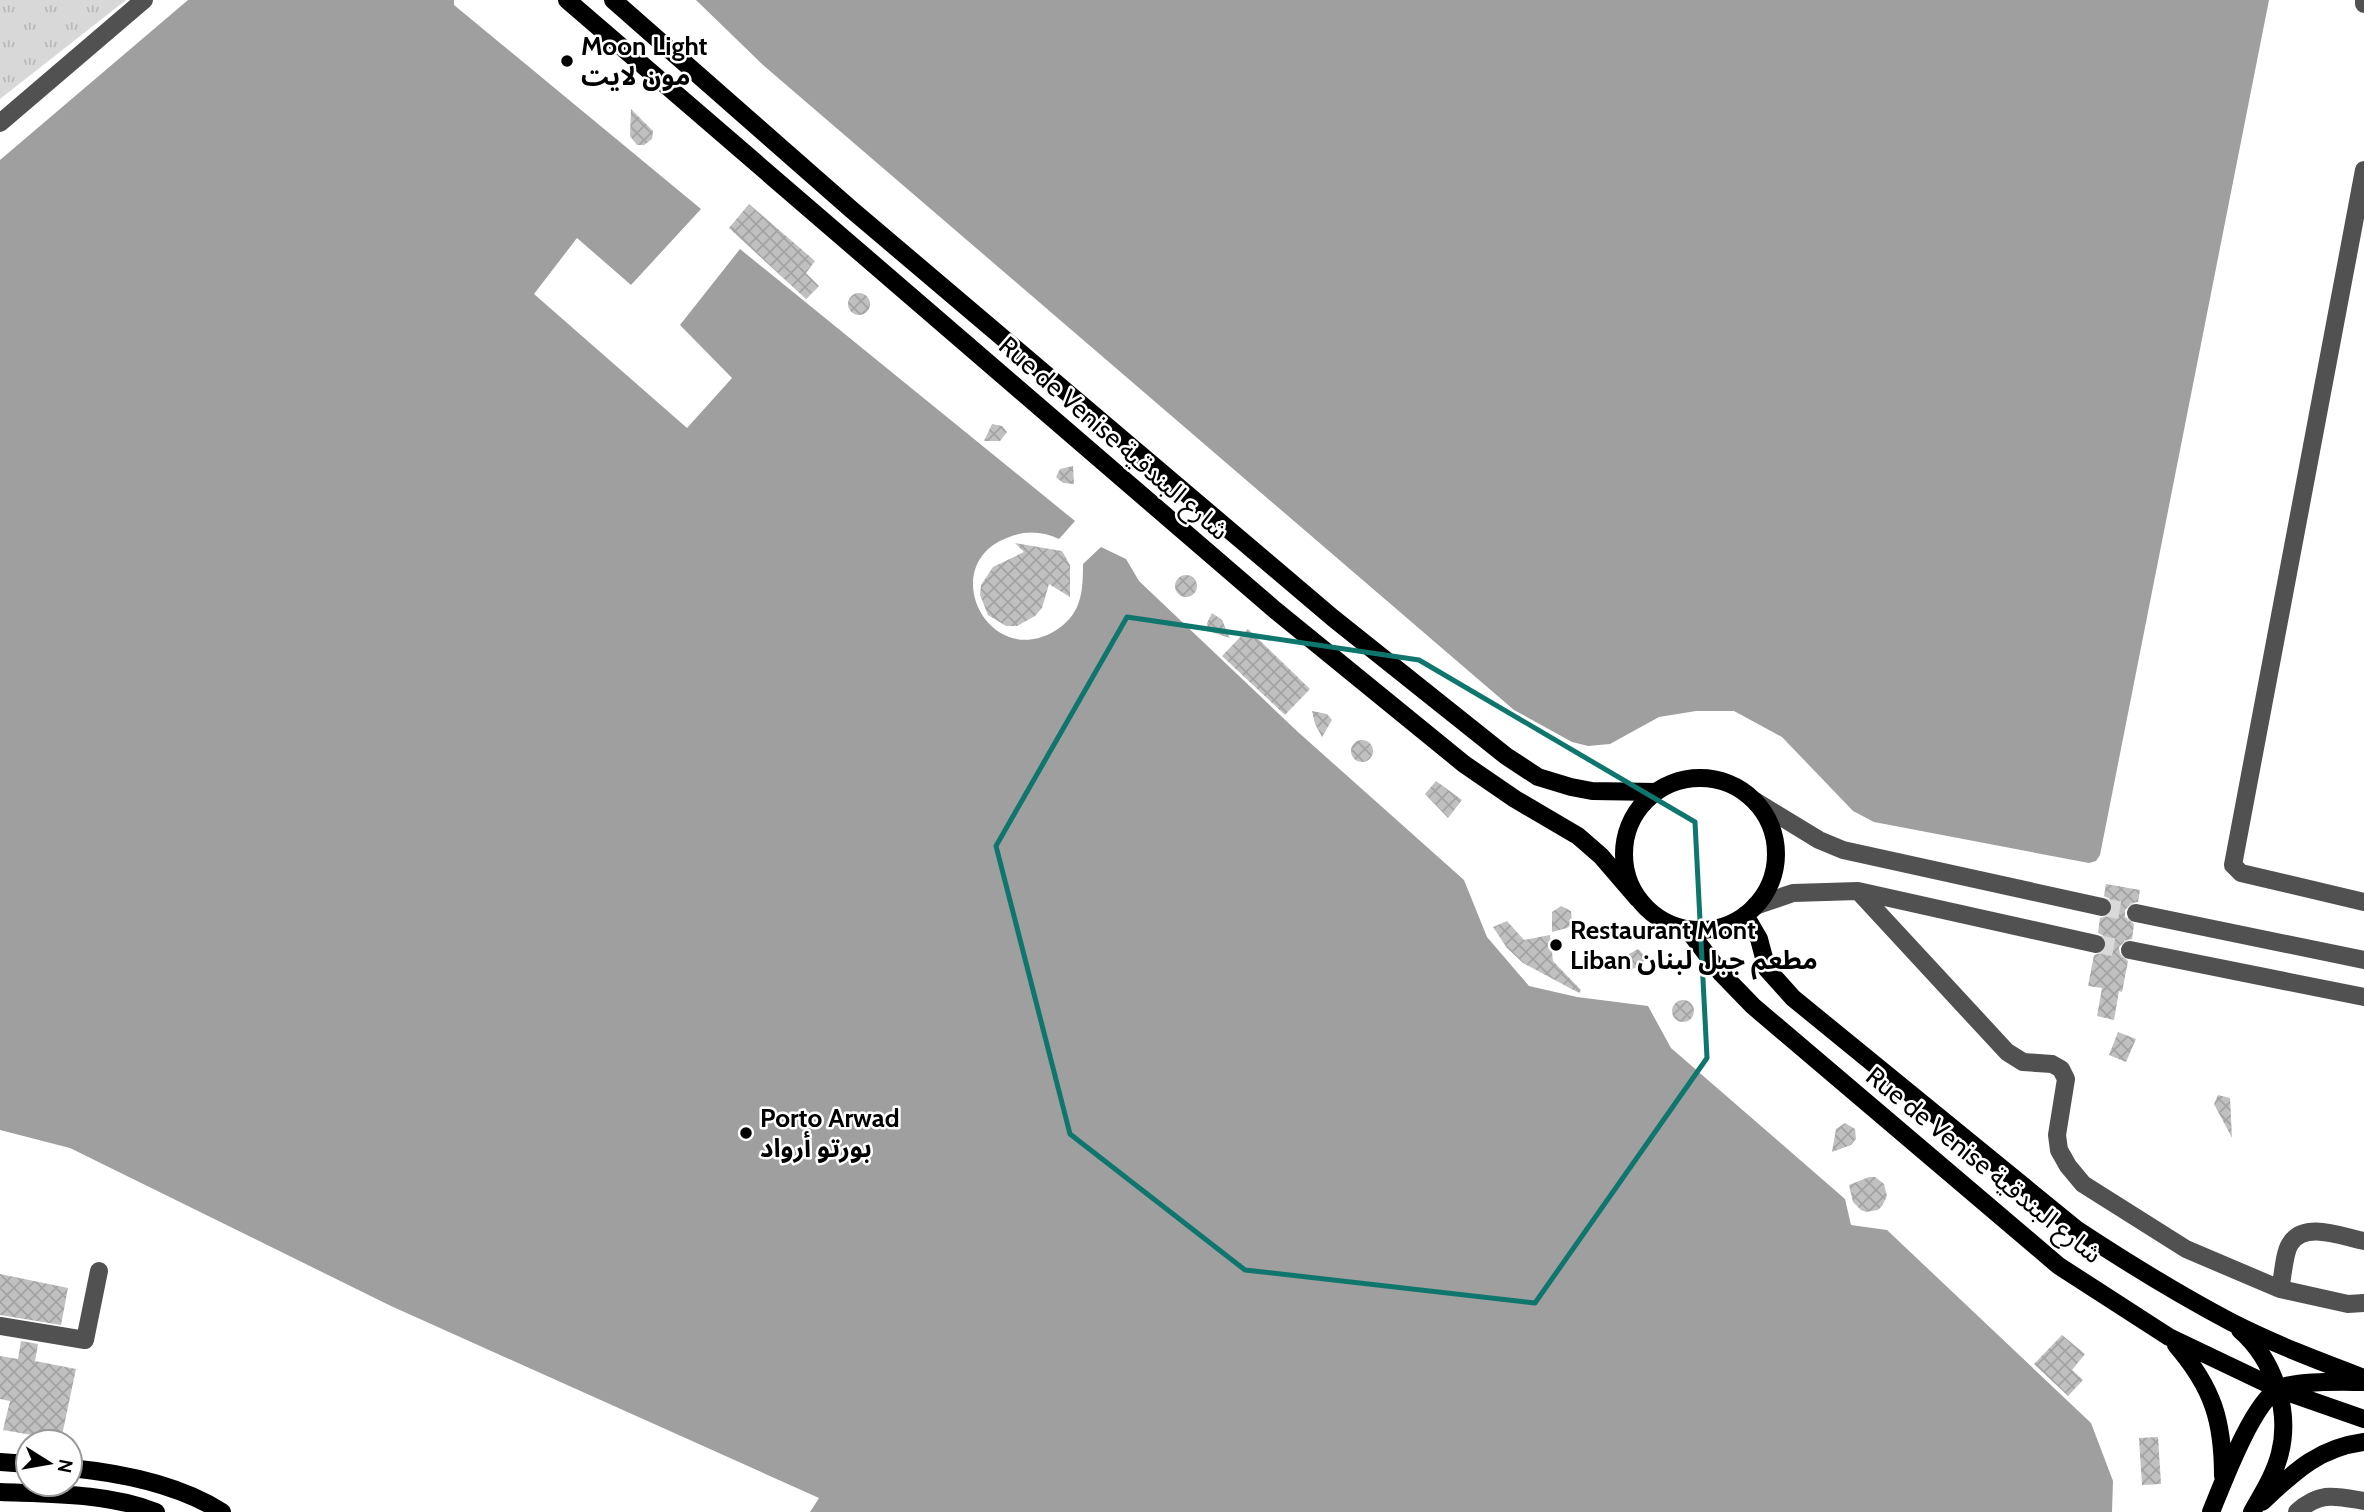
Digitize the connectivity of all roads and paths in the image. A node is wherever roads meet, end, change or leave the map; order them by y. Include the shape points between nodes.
1 (145, 0) edge
2 (567, 0) edge
3 (613, 0) edge
4 (0, 123) edge
5 (2364, 170) edge
6 (1656, 792) junction
7 (1755, 801) junction
8 (1858, 891) junction
9 (1638, 899) junction
10 (2364, 902) edge
11 (2102, 907) tunnel mouth
12 (1750, 911) junction
13 (2136, 913) tunnel mouth
14 (1688, 930) junction
15 (2096, 944) tunnel mouth
16 (2130, 950) tunnel mouth
17 (2364, 960) edge
18 (2364, 998) edge
19 (2364, 1241) edge
20 (100, 1271) dead end
21 (2280, 1289) junction
22 (2364, 1303) edge
23 (2232, 1322) junction
24 (0, 1326) edge
25 (2169, 1338) junction
26 (2364, 1380) edge
27 (2278, 1389) junction
28 (2364, 1419) edge
29 (2364, 1441) edge
30 (84, 1470) edge
31 (2223, 1483) junction
32 (0, 1492) edge
33 (2364, 1501) edge
34 (193, 1504) edge
35 (156, 1512) edge
36 (222, 1512) edge
37 (2211, 1512) edge
38 (2252, 1512) edge
39 (2297, 1512) edge

1 - 4 street
2 - 9 main road, Rue de Venise شارع البندقية via 1275,610 1464,764 1578,836
3 - 6 main road, Rue de Venise شارع البندقية via 852,210 1333,618 1506,755 1538,777 1571,788
5 - 10 street via 2233,865 2241,873
6 - 7 main road via 1677,781 1698,778 1719,780
6 - 9 main road via 1632,822 1624,853
7 - 11 street via 1843,850
7 - 12 main road via 1773,834 1776,853 1766,891
8 - 12 street via 1793,892
8 - 15 street
8 - 21 street via 2007,1052 2023,1062 2061,1069 2066,1079 2059,1150 2083,1184 2186,1250
9 - 14 main road via 1668,924
12 - 14 main road via 1718,928
12 - 23 main road, Rue de Venise شارع البندقية via 1767,969 1793,998 2076,1229
13 - 17 street
14 - 25 main road, Rue de Venise شارع البندقية via 1753,1006 1882,1117 2059,1266
16 - 18 street
19 - 21 street via 2314,1231 2300,1234 2289,1244
20 - 24 street via 85,1340
21 - 22 street via 2348,1304
23 - 26 main road, Rue de Venise شارع البندقية
23 - 27 main road via 2267,1362
25 - 27 main road, Rue de Venise شارع البندقية
25 - 31 main road via 2196,1368 2214,1404 2223,1443
26 - 27 main road
27 - 28 main road, Rue de Venise شارع البندقية
27 - 31 main road via 2257,1412
27 - 38 main road via 2283,1432 2280,1454
29 - 38 main road via 2327,1452 2298,1468
30 - 34 main road via 150,1481
31 - 37 main road
32 - 35 main road via 85,1496
33 - 39 street via 2318,1497
34 - 36 main road

